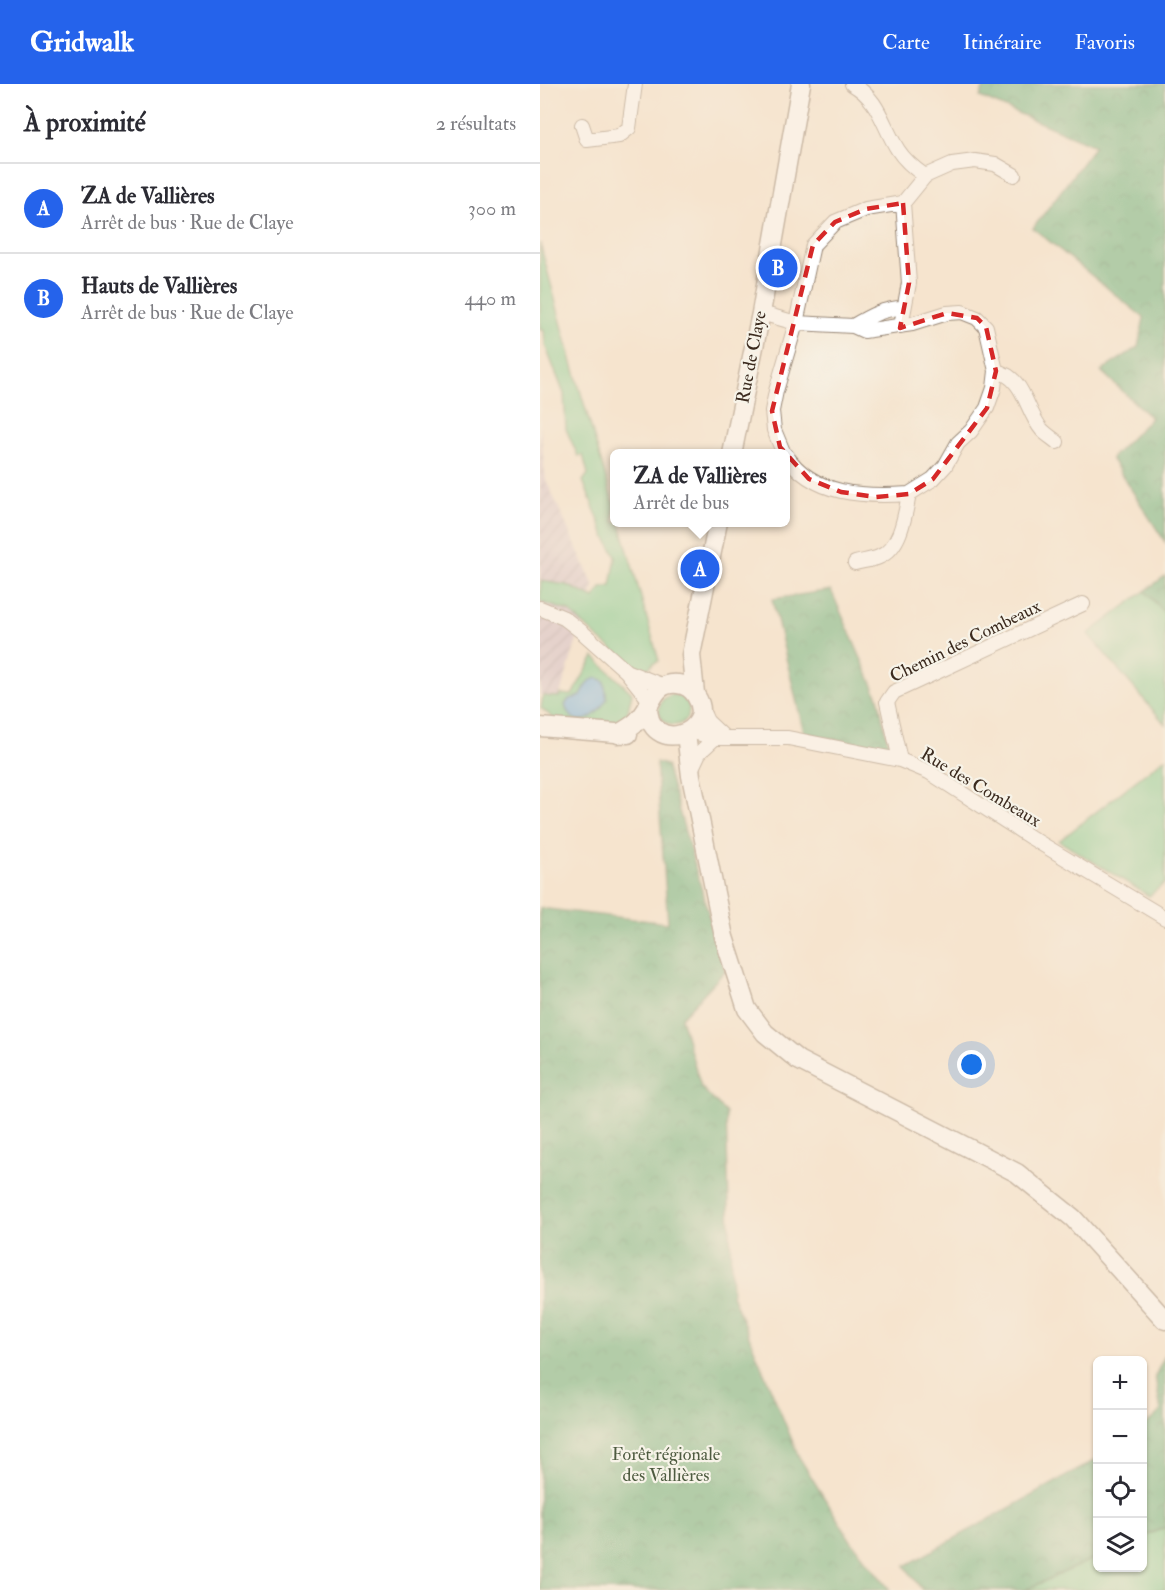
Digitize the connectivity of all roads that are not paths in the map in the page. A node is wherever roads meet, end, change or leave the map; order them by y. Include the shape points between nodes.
1 (635, 84) edge
2 (801, 84) edge
3 (852, 84) edge
4 (582, 125) dead end
5 (1014, 175) dead end
6 (925, 176) junction
7 (903, 203) junction
8 (903, 308) junction
9 (761, 313) junction
10 (796, 323) junction
11 (853, 326) junction
12 (901, 326) junction
13 (996, 371) junction
14 (1057, 442) dead end
15 (733, 449) edge
16 (783, 449) edge
17 (790, 459) edge
18 (909, 494) junction
19 (717, 527) edge
20 (855, 563) dead end
21 (1083, 604) dead end
22 (540, 608) edge
23 (691, 655) junction
24 (626, 671) junction
25 (668, 685) junction
26 (698, 701) junction
27 (649, 703) junction
28 (540, 727) edge
29 (677, 733) junction
30 (618, 734) junction
31 (720, 738) junction
32 (900, 760) junction
33 (690, 774) junction
34 (1165, 918) edge
35 (1165, 1320) edge

1 - 4 street via 629,128 619,136 587,140
2 - 9 street, Rue de Claye
3 - 6 street via 873,100 898,150
5 - 6 street via 995,164 975,161 952,164
6 - 7 street
7 - 8 street via 909,283
7 - 10 street via 866,209 835,222 813,245
8 - 11 street via 890,308
8 - 12 street
9 - 10 street
9 - 15 street, Rue de Claye
10 - 11 street
10 - 16 street via 772,411 774,430
11 - 12 street via 864,331
12 - 13 street via 947,313 962,312 977,318 986,327
13 - 14 street via 1006,373 1017,383 1041,429
13 - 18 street via 987,408 971,431 933,479
17 - 18 street via 809,478 841,492
18 - 20 street via 893,547 880,557
19 - 23 street
21 - 32 street, Chemin des Combeaux via 894,692 887,702
22 - 24 street via 564,618
23 - 25 street via 678,679
23 - 26 street
24 - 25 street
24 - 27 street
25 - 26 street via 680,684
25 - 27 street via 657,690
26 - 29 street via 698,721
26 - 31 street
27 - 29 street via 651,722
27 - 30 street via 638,721
28 - 30 street
29 - 30 street
29 - 31 street, Rue des Combeaux
29 - 33 street
31 - 32 street, Rue des Combeaux via 788,738
31 - 33 street via 699,753
32 - 34 street, Rue des Combeaux via 929,772
33 - 35 street via 727,948 747,1009 765,1033 798,1060 1017,1173 1073,1218

